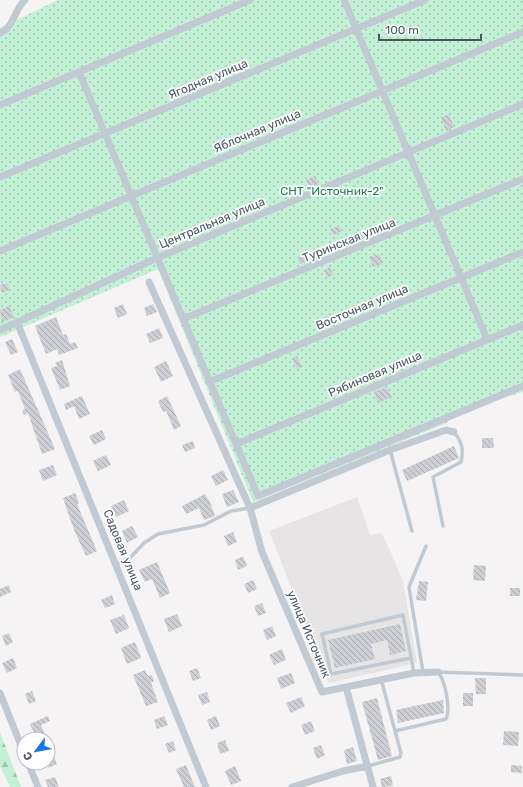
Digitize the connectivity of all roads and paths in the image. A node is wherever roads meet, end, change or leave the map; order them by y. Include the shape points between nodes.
1 (25, 0) edge
2 (250, 0) edge
3 (344, 0) edge
4 (425, 0) edge
5 (356, 29) junction
6 (523, 32) edge
7 (0, 33) edge
8 (79, 72) junction
9 (382, 91) junction
10 (523, 104) edge
11 (0, 105) edge
12 (106, 134) junction
13 (408, 153) junction
14 (0, 177) edge
15 (523, 179) edge
16 (131, 195) junction
17 (435, 216) junction
18 (0, 251) edge
19 (523, 252) edge
20 (157, 258) junction
21 (462, 278) junction
22 (149, 282) dead end
23 (183, 320) junction
24 (17, 322) junction
25 (523, 324) edge
26 (0, 330) edge
27 (487, 339) junction
28 (209, 382) junction
29 (523, 386) edge
30 (454, 432) joint
31 (236, 444) junction
32 (390, 450) junction
33 (250, 508) junction
34 (443, 526) dead end
35 (412, 531) dead end
36 (426, 546) dead end
37 (116, 563) junction
38 (411, 658) junction
39 (423, 672) junction
40 (438, 672) junction
41 (414, 673) junction
42 (523, 675) edge
43 (381, 679) junction
44 (346, 686) junction
45 (0, 693) edge
46 (395, 732) junction
47 (16, 733) edge
48 (368, 766) junction
49 (31, 771) edge
50 (38, 787) edge
51 (206, 787) edge
52 (292, 787) edge
53 (373, 787) edge

1 - 7 street via 9,26
2 - 8 street
3 - 5 street
4 - 5 street, Ягодная улица
5 - 9 street
5 - 12 street, Ягодная улица
6 - 9 street, Яблочная улица
8 - 11 street
8 - 12 street
9 - 13 street
9 - 16 street, Яблочная улица
10 - 13 street, Центральная улица
12 - 14 street, Ягодная улица
12 - 16 street
13 - 17 street
13 - 20 street, Центральная улица
15 - 17 street, Туринская улица
16 - 18 street, Яблочная улица
16 - 20 street
17 - 21 street
17 - 23 street, Туринская улица
19 - 21 street, Восточная улица
20 - 23 street
20 - 24 street, Центральная улица
21 - 27 street
21 - 28 street, Восточная улица
22 - 33 street, улица Источник
23 - 28 street
24 - 26 street, Центральная улица
24 - 37 street, Садовая улица
25 - 27 street, Рябиновая улица
27 - 31 street, Рябиновая улица
28 - 31 street
29 - 31 street via 258,496
30 - 32 street via 446,430
30 - 34 lane via 463,451 461,462 433,477
32 - 33 street
32 - 35 lane
33 - 37 lane via 231,512 204,525 158,534 144,543 127,561
33 - 44 street, улица Источник via 262,552 322,692
36 - 39 lane via 409,587
37 - 51 street, Садовая улица
38 - 38 lane via 403,615 322,634 331,674
38 - 41 lane
39 - 40 street
39 - 41 street
40 - 42 lane
40 - 46 lane via 444,685 448,713 446,719
41 - 43 street
43 - 44 street
43 - 46 lane
44 - 48 street, улица Источник
45 - 47 street
46 - 48 lane via 400,757
48 - 52 street
48 - 53 street, улица Источник
49 - 50 street

